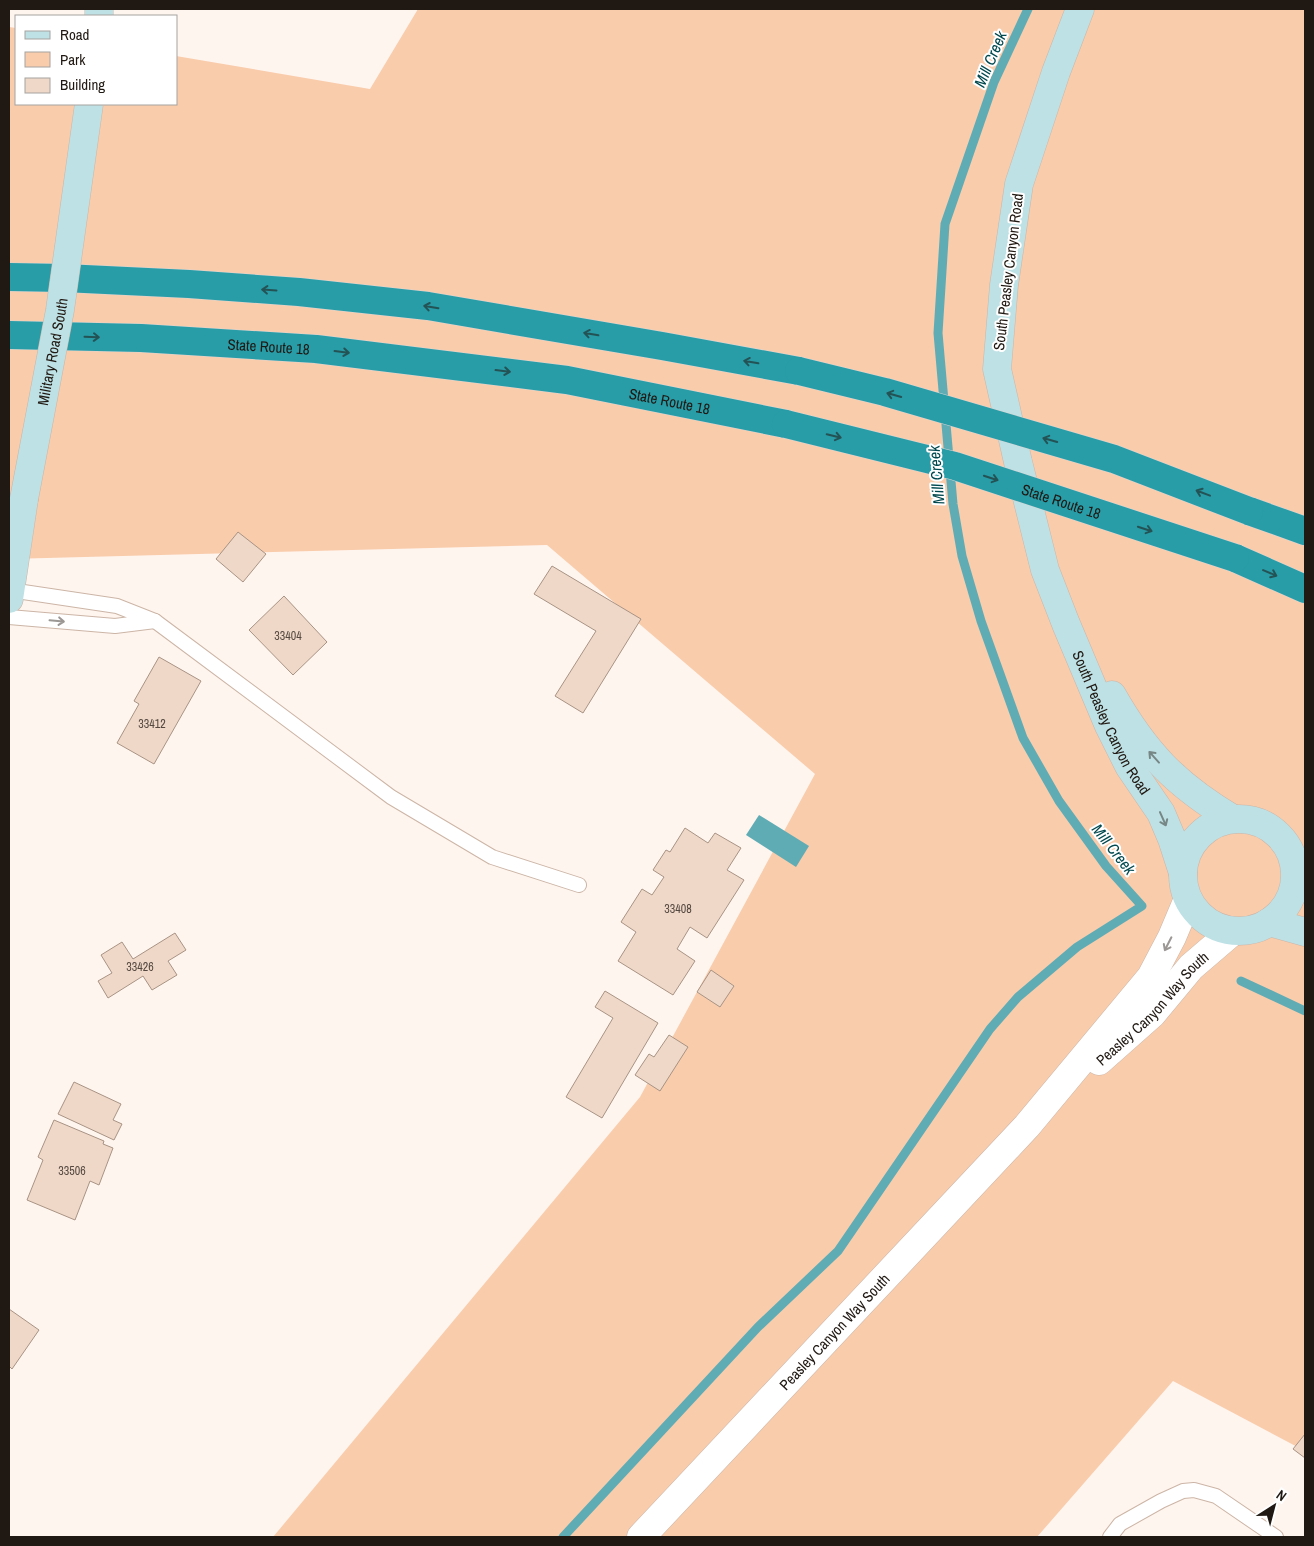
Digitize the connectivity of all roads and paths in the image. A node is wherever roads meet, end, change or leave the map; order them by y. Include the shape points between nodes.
1 (1080, 9) edge
2 (89, 105) edge
3 (9, 276) edge
4 (9, 335) edge
5 (1305, 531) edge
6 (1045, 570) junction
7 (1305, 589) edge
8 (10, 595) edge
9 (9, 617) edge
10 (155, 621) junction
11 (1234, 819) junction
12 (1183, 873) junction
13 (1300, 874) edge
14 (579, 885) dead end
15 (1188, 899) junction
16 (1269, 922) junction
17 (1233, 931) junction
18 (1305, 932) edge
19 (1027, 1126) junction
20 (641, 1537) edge
21 (1110, 1537) edge
22 (1276, 1537) edge

1 - 6 main road, South Peasley Canyon Road via 1019,184 1004,285 997,369
2 - 8 main road, Military Road South, bridge via 60,310 24,498
5 -> 3 highway, bridge via 1114,459 885,392 799,371 428,306 299,292
4 -> 7 highway, State Route 18, bridge via 141,338 316,349 567,380 786,424 955,466 1235,558
11 -> 6 main road, South Peasley Canyon Road via 1186,787 1144,745 1095,666
6 -> 12 main road, South Peasley Canyon Road via 1109,726 1129,766 1161,813
8 - 10 lane via 117,606
9 -> 10 lane via 115,626
10 - 14 lane via 391,797 492,857
11 - 12 main road via 1214,824 1198,836 1187,853
11 - 13 main road via 1251,820 1281,838
12 - 15 main road
13 - 16 main road via 1290,900
15 - 17 main road via 1206,921
15 -> 19 street, Peasley Canyon Way South via 1151,977
16 - 17 main road via 1252,930
16 - 18 main road
17 - 19 street, Peasley Canyon Way South via 1191,967 1152,1014
19 - 20 street, Peasley Canyon Way South
21 - 22 lane via 1120,1524 1161,1501 1183,1491 1194,1490 1216,1496

